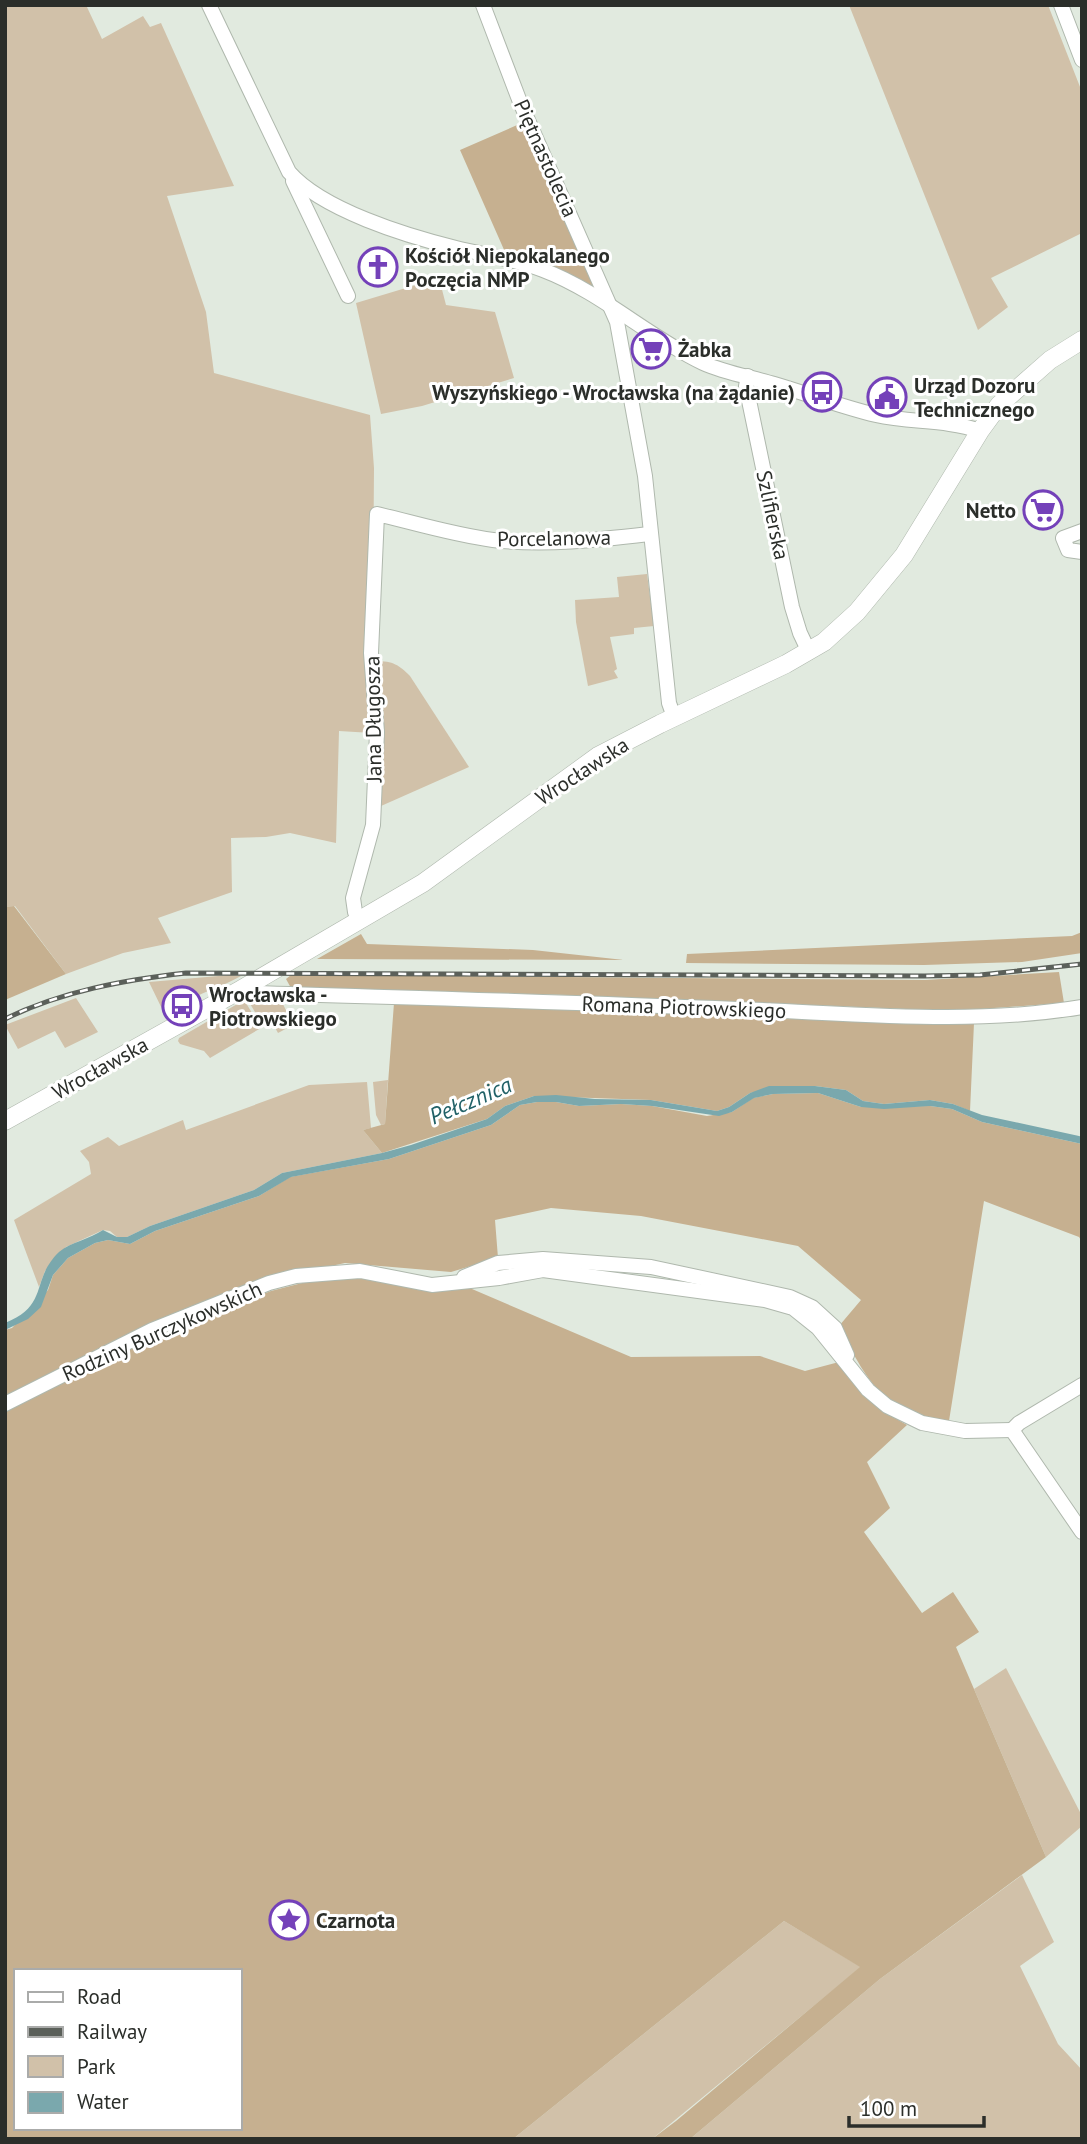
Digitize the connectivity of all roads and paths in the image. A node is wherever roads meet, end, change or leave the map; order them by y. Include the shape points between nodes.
1 (209, 5) edge
2 (483, 5) edge
3 (1060, 5) edge
4 (1082, 60) edge
5 (289, 172) junction
6 (348, 296) dead end
7 (614, 309) junction
8 (1082, 340) edge
9 (748, 376) junction
10 (980, 431) junction
11 (377, 514) joint
12 (1082, 531) edge
13 (649, 534) junction
14 (1082, 552) edge
15 (809, 652) junction
16 (674, 717) junction
17 (360, 920) junction
18 (263, 976) junction
19 (240, 990) junction
20 (287, 994) junction
21 (1082, 1007) edge
22 (5, 1121) edge
23 (1082, 1385) edge
24 (5, 1404) edge
25 (1012, 1430) junction
26 (1082, 1532) edge

1 - 5 street
2 - 7 street, Piętnastolecia via 520,102
3 - 4 street
5 - 6 street
5 - 7 street via 314,195 345,210 452,247 545,270
7 - 9 street via 704,363
7 - 13 street, Piętnastolecia via 645,476
8 - 10 main road, Wrocławska via 1011,393
9 - 10 street via 877,415 941,421
9 - 15 street, Szlifierska via 746,386 789,595
10 - 15 main road, Wrocławska via 881,586 847,622
11 - 13 street, Porcelanowa via 494,540 565,542
11 - 17 street, Jana Długosza via 371,653 377,732 373,825 353,898
12 - 14 street via 1063,538 1068,550
13 - 16 street, Piętnastolecia
15 - 16 main road, Wrocławska
16 - 17 main road, Wrocławska via 587,764 439,872
17 - 18 main road, Wrocławska
18 - 19 main road, Wrocławska
18 - 20 street via 275,990
19 - 20 street, Romana Piotrowskiego
19 - 22 main road, Wrocławska
20 - 21 street, Romana Piotrowskiego via 953,1017
23 - 25 street
24 - 25 street, Rodziny Burczykowskich via 152,1330 282,1279 360,1271 432,1285 498,1263 543,1259 651,1267 790,1297 812,1307 835,1328 855,1372 887,1406 922,1423 965,1431
25 - 26 street

